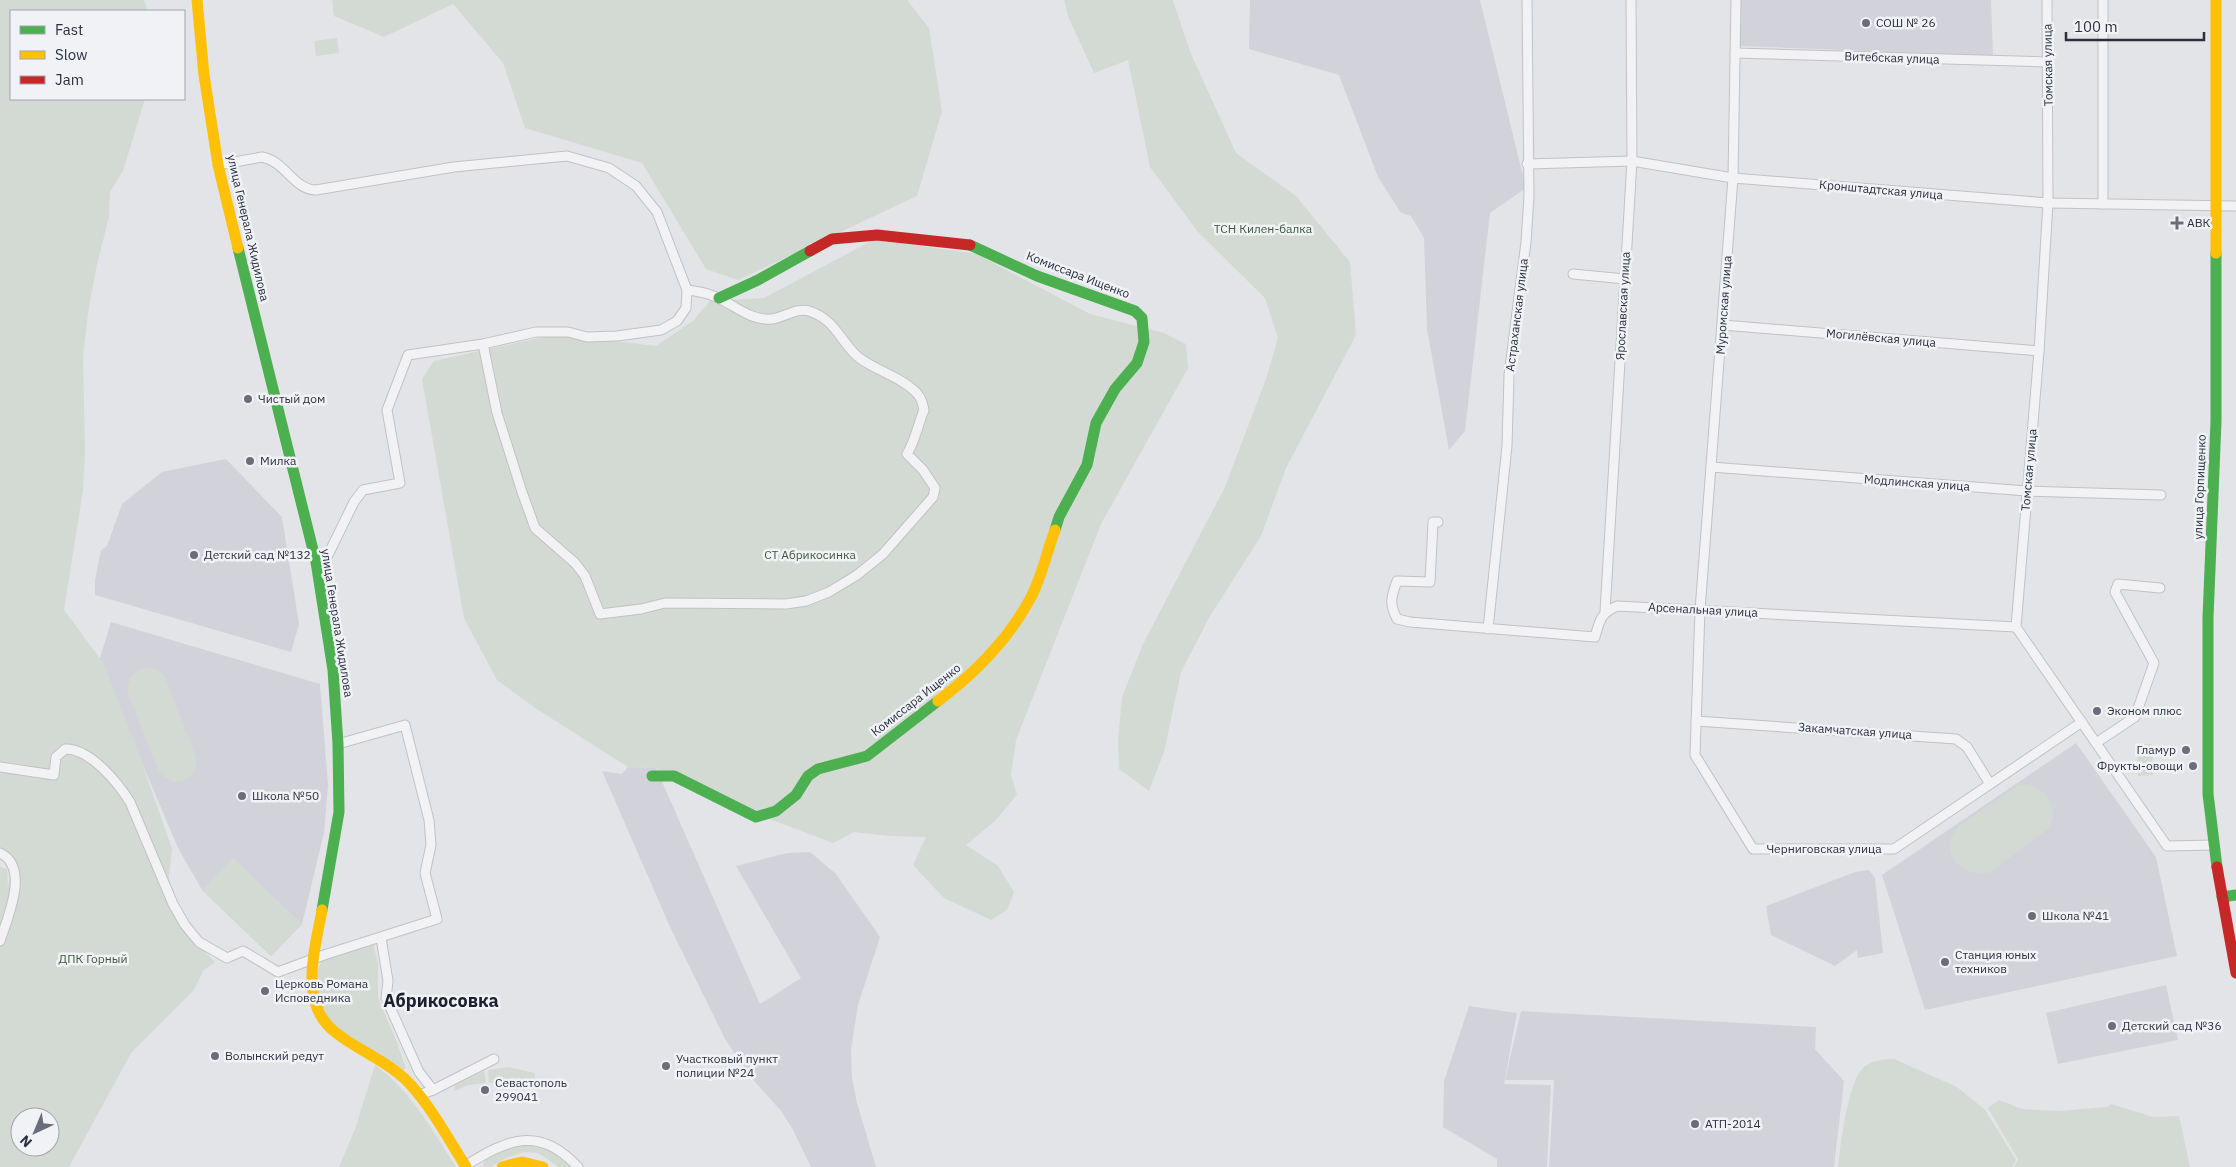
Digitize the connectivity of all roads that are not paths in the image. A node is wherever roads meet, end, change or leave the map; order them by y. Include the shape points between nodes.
1 (197, 0) edge
2 (1527, 0) edge
3 (1632, 0) edge
4 (1736, 0) edge
5 (2047, 0) edge
6 (2103, 0) edge
7 (2216, 0) edge
8 (1735, 53) junction
9 (2048, 62) junction
10 (1632, 161) junction
11 (1528, 164) junction
12 (218, 165) junction
13 (1734, 178) junction
14 (2048, 203) junction
15 (2103, 204) junction
16 (2216, 206) junction
17 (2236, 206) edge
18 (1573, 274) dead end
19 (1625, 279) junction
20 (687, 290) junction
21 (719, 298) junction
22 (1723, 325) junction
23 (483, 344) junction
24 (2039, 351) junction
25 (1711, 468) junction
26 (2027, 491) junction
27 (2161, 495) dead end
28 (1438, 522) dead end
29 (316, 562) junction
30 (2160, 588) dead end
31 (1700, 610) junction
32 (1605, 612) junction
33 (2016, 627) junction
34 (1488, 629) junction
35 (1696, 721) junction
36 (2082, 722) junction
37 (2096, 743) junction
38 (338, 744) junction
39 (0, 767) edge
40 (652, 776) dead end
41 (1990, 784) junction
42 (2214, 845) junction
43 (0, 853) edge
44 (2236, 895) edge
45 (2222, 897) junction
46 (381, 938) junction
47 (0, 941) edge
48 (313, 960) junction
49 (2236, 973) edge
50 (494, 1059) dead end
51 (432, 1090) junction
52 (419, 1095) junction
53 (466, 1166) edge
54 (502, 1167) edge
55 (543, 1167) edge
56 (578, 1167) edge

1 - 12 main road, улица Генерала Жидилова via 204,75
2 - 11 street, Астраханская улица
3 - 10 street, Ярославская улица
4 - 8 street, Муромская улица
5 - 9 street, Томская улица
6 - 15 street
7 - 16 main road, улица Горпищенко
8 - 9 street, Витебская улица
8 - 13 street, Муромская улица
9 - 14 street, Томская улица
10 - 11 street, Кронштадтская улица
10 - 13 street, Кронштадтская улица
10 - 19 street, Ярославская улица
11 - 34 street, Астраханская улица via 1526,242 1509,375 1507,446
12 - 20 street via 269,158 305,189 316,190 454,167 567,156 609,168 636,186 657,212
12 - 29 main road, улица Генерала Жидилова
13 - 14 street, Кронштадтская улица
13 - 22 street, Муромская улица
14 - 15 street, Кронштадтская улица
14 - 24 street, Томская улица
15 - 16 street, Кронштадтская улица
16 - 17 street, Кронштадтская улица
16 - 42 main road, улица Горпищенко via 2216,421 2208,638 2208,794
18 - 19 street
19 - 32 street, Ярославская улица
20 - 21 street
20 - 23 street via 686,308 677,321 661,330 617,336 536,332
21 - 23 street via 747,316 772,319 799,310 831,322 858,357 919,395 922,403 924,410 916,427 916,440 907,454 935,488 933,497 883,554 857,575 806,601 786,604 666,603 600,614 585,576 536,528 497,413
21 - 40 main road, Комиссара Ищенко via 832,240 877,236 967,244 1046,280 1134,311 1142,318 1144,342 1136,363 1115,389 1096,424 1088,465 1059,516 1031,598 1002,641 969,678 867,756 818,768 808,776 796,796 776,811 756,818 674,776
22 - 24 street, Могилёвская улица
22 - 25 street, Муромская улица
23 - 29 street via 408,355 387,410 400,483 363,490 328,555
24 - 26 street, Томская улица
25 - 26 street, Модлинская улица
25 - 31 street, Муромская улица
26 - 27 street, Модлинская улица
26 - 33 street, Томская улица
28 - 34 street via 1433,522 1430,582 1396,582 1391,608 1397,619 1410,622
29 - 38 main road, улица Генерала Жидилова via 333,670
30 - 37 street via 2118,584 2115,592 2154,662 2135,718
31 - 32 street, Арсенальная улица via 1617,606
31 - 33 street, Арсенальная улица
31 - 35 street, Черниговская улица
32 - 34 street via 1595,637
33 - 36 street
35 - 41 street, Закамчатская улица via 1956,739 1967,747
35 - 41 street, Черниговская улица via 1695,755 1753,849 1894,849
36 - 37 street
36 - 41 street, Черниговская улица
37 - 42 street via 2167,846
38 - 46 street via 405,725 429,820 431,845 425,873 437,920
38 - 48 main road, улица Генерала Жидилова via 339,812
39 - 48 street via 54,775 56,757 65,749 74,749 97,764 122,789 142,827 173,904 199,942 227,958 242,951 278,972
42 - 45 main road, улица Горпищенко
43 - 47 street via 13,864 16,875 12,906
44 - 45 main road
45 - 49 main road, улица Горпищенко
46 - 48 street
46 - 51 street via 388,981 386,998 419,1072
48 - 52 main road, улица Генерала Жидилова via 313,1000 322,1018 335,1032 380,1059
50 - 51 street
51 - 52 street
52 - 53 main road, улица Генерала Жидилова
53 - 56 street via 494,1148 529,1141 550,1143
54 - 55 main road via 531,1162

